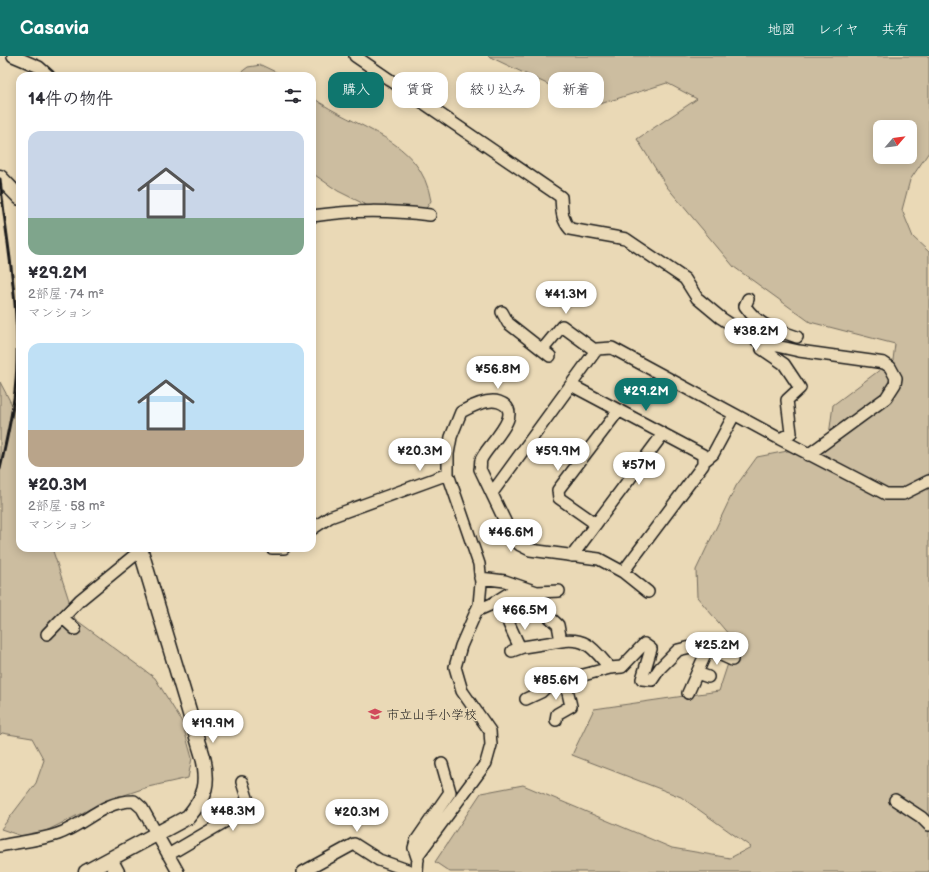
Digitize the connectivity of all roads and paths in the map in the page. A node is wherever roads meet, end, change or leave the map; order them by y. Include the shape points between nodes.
1 (13, 56) edge
2 (355, 56) edge
3 (45, 72) edge
4 (0, 177) edge
5 (16, 194) edge
6 (430, 215) dead end
7 (316, 216) edge
8 (748, 300) dead end
9 (502, 312) dead end
10 (777, 330) junction
11 (797, 337) dead end
12 (768, 344) junction
13 (596, 351) junction
14 (571, 384) junction
15 (618, 410) junction
16 (734, 415) junction
17 (663, 434) junction
18 (780, 439) junction
19 (808, 455) junction
20 (703, 462) junction
21 (448, 474) junction
22 (929, 481) edge
23 (492, 493) junction
24 (596, 524) junction
25 (316, 526) edge
26 (136, 552) edge
27 (141, 552) edge
28 (572, 556) junction
29 (623, 572) junction
30 (480, 578) junction
31 (559, 591) dead end
32 (648, 592) dead end
33 (476, 611) junction
34 (63, 618) junction
35 (509, 624) dead end
36 (75, 629) dead end
37 (47, 634) dead end
38 (561, 641) junction
39 (704, 653) junction
40 (732, 660) dead end
41 (610, 668) junction
42 (697, 673) junction
43 (708, 677) dead end
44 (565, 680) junction
45 (688, 693) dead end
46 (526, 699) dead end
47 (556, 720) dead end
48 (442, 764) dead end
49 (242, 782) dead end
50 (895, 800) dead end
51 (929, 825) edge
52 (156, 833) junction
53 (0, 846) edge
54 (168, 855) junction
55 (110, 859) junction
56 (418, 860) junction
57 (86, 872) edge
58 (117, 872) edge
59 (178, 872) edge
60 (303, 872) edge
61 (413, 872) edge
62 (417, 872) edge

1 - 3 street
2 - 12 street via 561,197 562,215 570,229 626,239 685,279 697,298 721,318 747,335
4 - 5 street
6 - 7 street via 389,210
8 - 10 street via 745,306 749,312 767,327
9 - 13 street via 508,323 546,353 562,326
10 - 11 street
10 - 12 street
12 - 18 street via 762,349 784,364 800,388 787,400 791,433
12 - 19 street via 884,364 890,367 896,378 893,390 886,398
13 - 14 street
13 - 16 street via 612,348
14 - 15 street
14 - 23 street
15 - 17 street
15 - 24 street via 558,490 559,498
16 - 18 street
16 - 20 street via 713,454
17 - 20 street via 703,455
17 - 24 street
18 - 19 street
19 - 22 street via 886,494 903,494
20 - 29 street
21 - 23 street via 451,437 461,412 490,402 498,402 506,406 508,422 481,459 480,469
21 - 25 street via 330,517
21 - 30 street via 479,564
23 - 28 street via 514,540 520,545
24 - 28 street
26 - 34 street via 80,600
27 - 52 street via 207,774 206,789 188,817
28 - 29 street via 599,559
29 - 32 street
30 - 31 street via 505,581 537,592
30 - 33 street via 479,605
33 - 38 street via 511,592 531,600 558,625
33 - 56 street via 455,667 462,691 490,731 491,745 486,763 418,855
34 - 36 street
34 - 37 street
35 - 38 street via 516,650
38 - 41 street via 570,639 588,643
39 - 40 street via 710,650
39 - 41 street via 695,646 678,650 652,680 642,679 651,649 644,644 622,667
39 - 42 street
41 - 44 street
42 - 43 street
42 - 45 street
44 - 46 street via 549,684 541,692
44 - 47 street via 571,706 557,714
48 - 56 street via 450,792 416,841 414,848
49 - 54 street via 249,804 244,812
50 - 51 street
52 - 53 street via 138,804 134,801 120,801 58,834
52 - 54 street
52 - 55 street
54 - 59 street
55 - 57 street
55 - 58 street
56 - 62 street
60 - 61 street via 354,844 379,860

